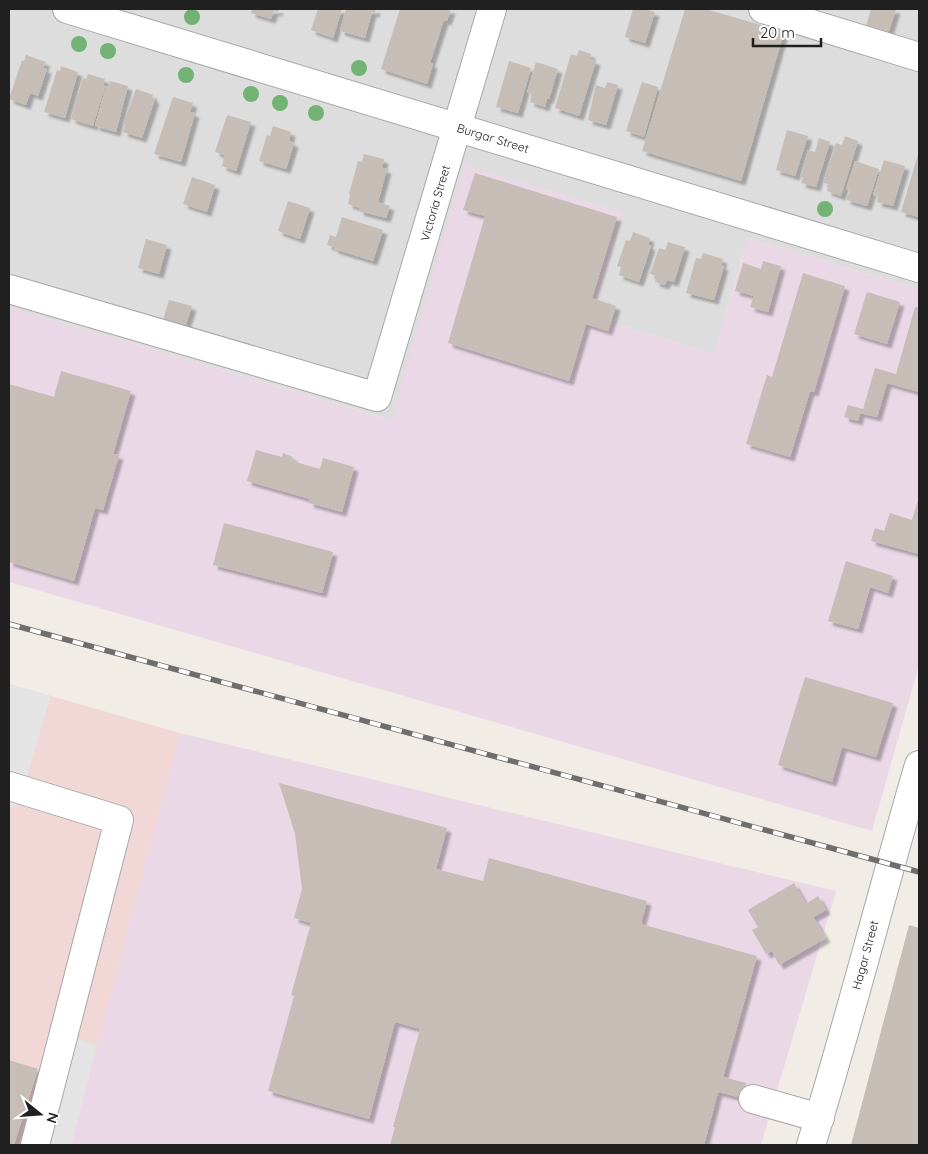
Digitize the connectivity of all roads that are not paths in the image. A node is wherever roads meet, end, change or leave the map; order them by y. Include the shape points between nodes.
1 (67, 9) edge
2 (492, 9) edge
3 (763, 9) edge
4 (919, 57) edge
5 (457, 127) junction
6 (919, 268) edge
7 (9, 289) edge
8 (919, 765) edge
9 (9, 786) edge
10 (753, 1099) dead end
11 (820, 1118) junction
12 (35, 1145) edge
13 (812, 1145) edge

1 - 5 street, Burgar Street
2 - 5 street, Victoria Street
3 - 4 street
5 - 6 street, Burgar Street
5 - 7 street, Victoria Street via 377,397
8 - 11 street, Hagar Street
9 - 12 street via 119,820
10 - 11 street
11 - 13 street, Hagar Street

